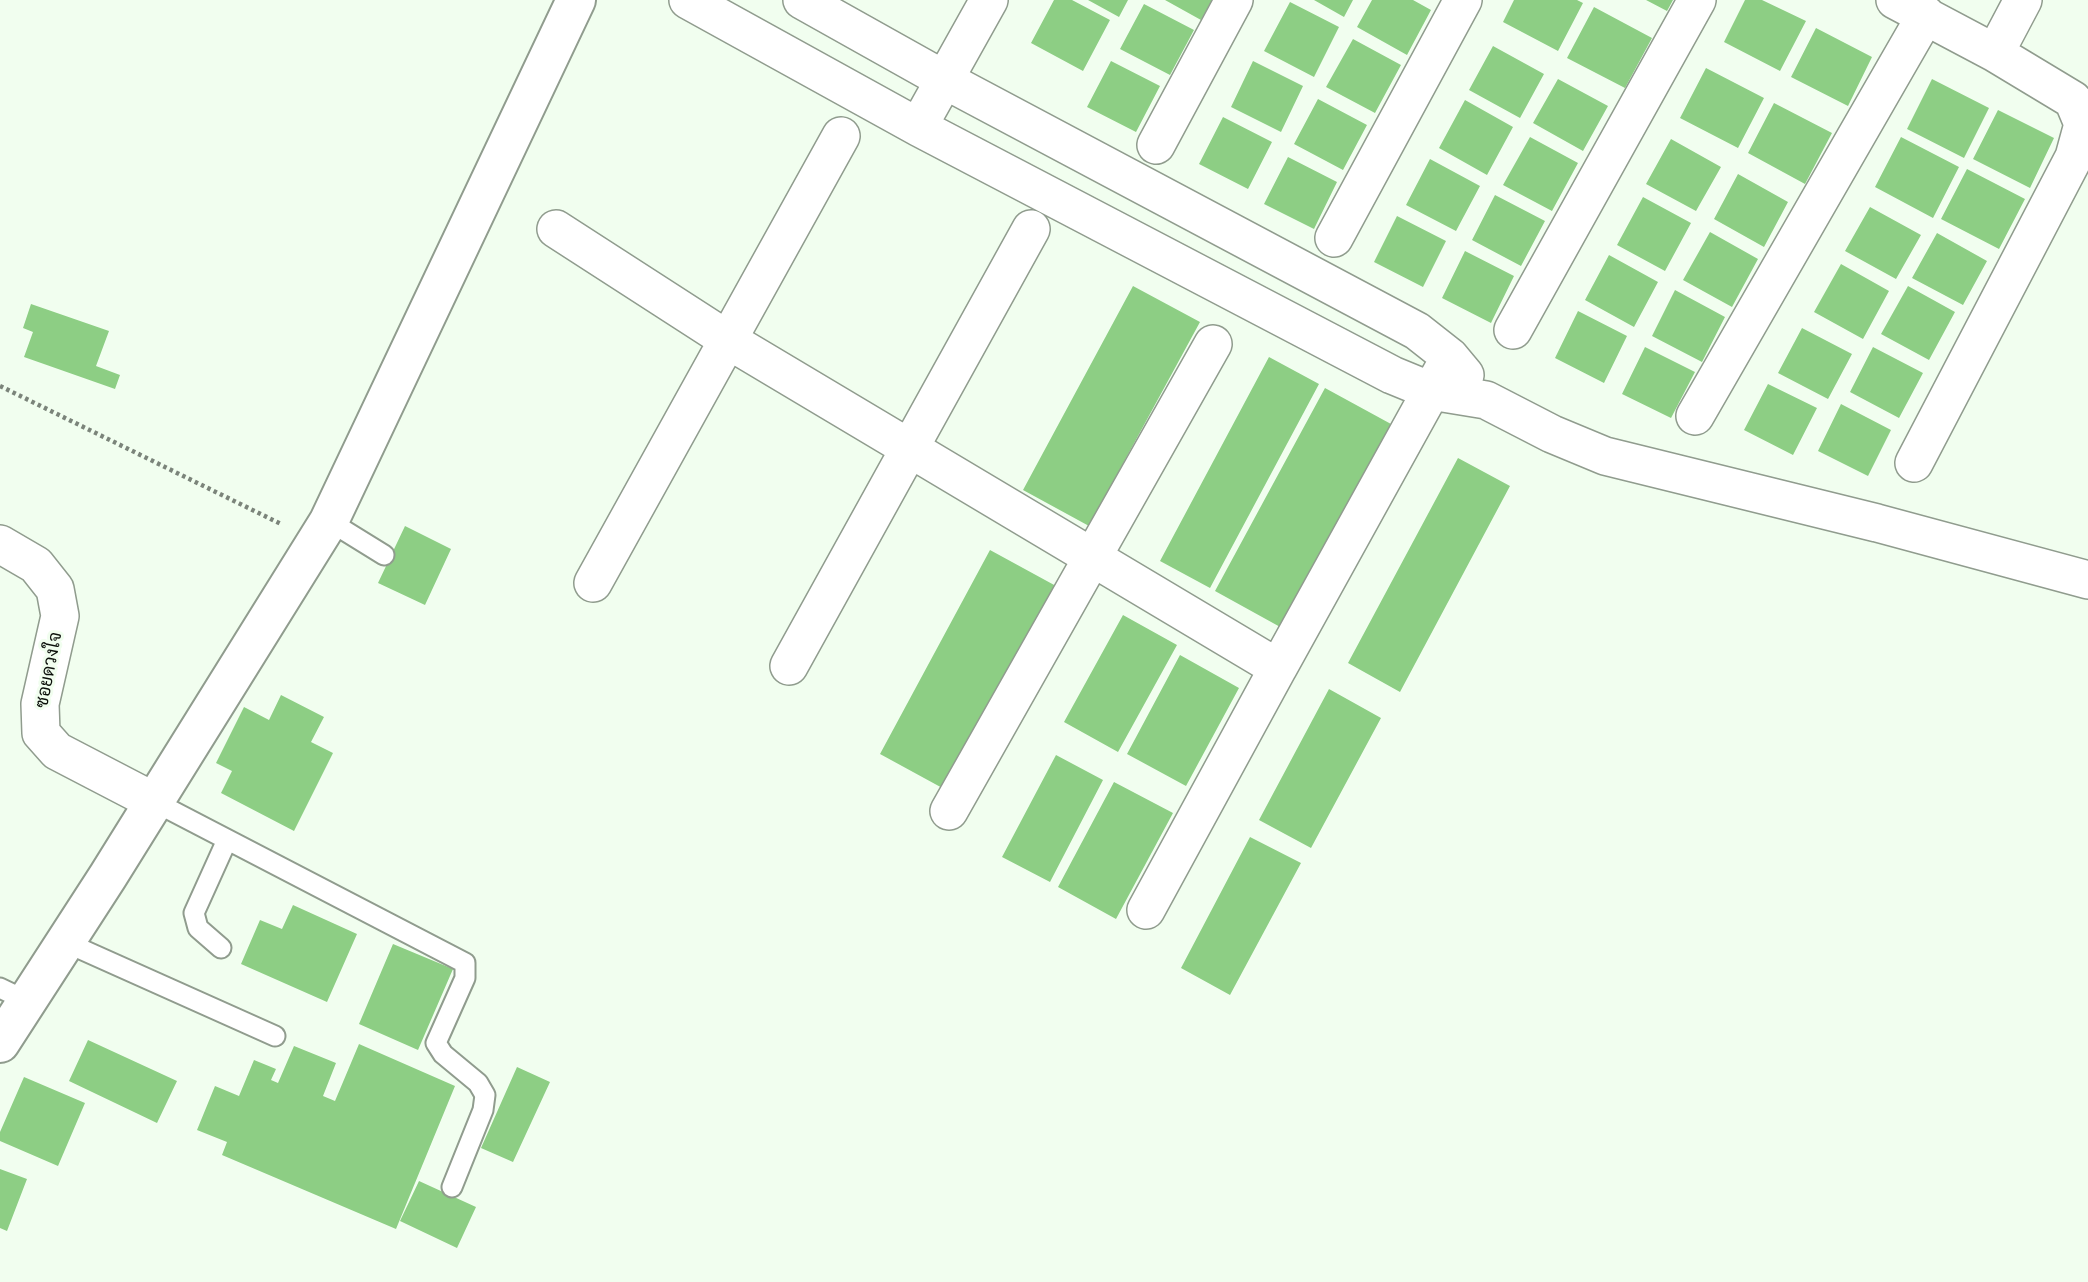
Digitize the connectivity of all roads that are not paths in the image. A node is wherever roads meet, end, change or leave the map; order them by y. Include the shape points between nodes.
1 (576, 0) edge
2 (688, 0) edge
3 (802, 0) edge
4 (989, 0) edge
5 (1234, 0) edge
6 (1463, 0) edge
7 (1697, 0) edge
8 (2023, 0) edge
9 (1910, 8) edge
10 (741, 12) edge
11 (1994, 53) junction
12 (943, 79) junction
13 (918, 127) junction
14 (841, 136) dead end
15 (1156, 145) dead end
16 (1196, 213) junction
17 (556, 229) dead end
18 (1031, 229) dead end
19 (1334, 238) dead end
20 (1169, 259) junction
21 (1513, 330) dead end
22 (728, 340) junction
23 (1213, 344) dead end
24 (1450, 357) junction
25 (1431, 391) junction
26 (1486, 400) junction
27 (1695, 416) dead end
28 (911, 449) junction
29 (1914, 463) dead end
30 (323, 531) junction
31 (0, 544) edge
32 (384, 555) dead end
33 (1091, 555) junction
34 (2088, 580) edge
35 (593, 583) dead end
36 (789, 666) dead end
37 (1278, 668) junction
38 (155, 802) junction
39 (949, 811) dead end
40 (227, 840) junction
41 (1146, 910) dead end
42 (65, 942) junction
43 (221, 948) dead end
44 (14, 994) edge
45 (275, 1036) dead end
46 (0, 1043) edge
47 (452, 1187) dead end

1 - 30 street
2 - 10 street
3 - 12 street
4 - 12 street
5 - 15 street
6 - 19 street
7 - 21 street
8 - 11 street
9 - 11 street
9 - 27 street
10 - 13 street
11 - 29 street via 2073,100 2083,124 2074,157
12 - 13 street
12 - 16 street
13 - 20 street
14 - 22 street
16 - 20 street
16 - 24 street via 1418,331
17 - 22 street
18 - 28 street
20 - 25 street
22 - 28 street
22 - 35 street
23 - 33 street
24 - 25 street
24 - 26 street
25 - 26 street
25 - 37 street
26 - 34 street via 1605,456
28 - 33 street
28 - 36 street
30 - 32 lane
30 - 38 street
31 - 38 street, ซอยดวงใจ via 36,565 55,589 60,616 40,704 41,733 57,751
33 - 37 street
33 - 39 street
37 - 41 street
38 - 40 lane
38 - 42 street
40 - 43 lane via 194,913 198,928
40 - 47 lane via 465,963 465,978 436,1043 485,1095
42 - 44 street
42 - 45 lane
44 - 46 street

